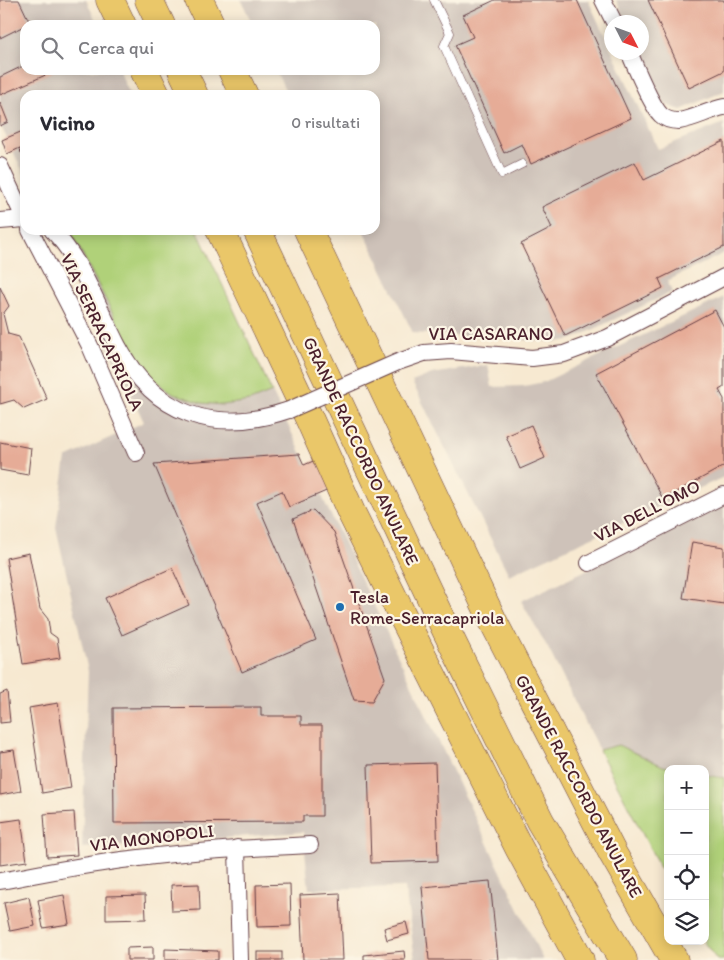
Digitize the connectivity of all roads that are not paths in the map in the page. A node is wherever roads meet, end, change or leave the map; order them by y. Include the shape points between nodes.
1 (110, 0) edge
2 (149, 0) edge
3 (199, 0) edge
4 (434, 0) edge
5 (603, 0) edge
6 (610, 15) edge
7 (120, 20) edge
8 (159, 20) edge
9 (209, 20) edge
10 (633, 60) edge
11 (146, 75) edge
12 (184, 75) edge
13 (234, 75) edge
14 (154, 90) edge
15 (192, 90) edge
16 (242, 90) edge
17 (724, 107) edge
18 (522, 164) dead end
19 (0, 166) edge
20 (20, 208) edge
21 (20, 219) edge
22 (0, 221) edge
23 (33, 235) edge
24 (56, 235) edge
25 (222, 235) edge
26 (259, 235) edge
27 (310, 235) edge
28 (724, 277) edge
29 (136, 453) dead end
30 (724, 495) edge
31 (589, 563) dead end
32 (310, 845) dead end
33 (237, 848) junction
34 (613, 854) junction
35 (0, 881) edge
36 (664, 921) edge
37 (682, 945) edge
38 (577, 957) edge
39 (240, 960) edge
40 (623, 960) edge
41 (674, 960) edge
42 (693, 960) edge

1 - 7 highway
2 - 8 highway
3 - 9 highway
4 - 18 lane via 450,33 444,46 502,174
5 - 6 street
10 - 17 street via 657,110 666,119 683,120
11 - 14 highway
12 - 15 highway
13 - 16 highway
19 - 20 street
21 - 22 street
23 - 29 street, VIA SERRACAPRIOLA via 90,346
24 - 28 street, VIA CASARANO, bridge via 76,261 115,340 139,377 161,398 183,412 220,421 257,419 289,410 424,353 451,351 532,358 564,354 607,338
25 - 38 highway via 351,512
26 - 40 highway, GRANDE RACCORDO ANULARE via 540,821
27 - 34 highway, GRANDE RACCORDO ANULARE via 489,614
30 - 31 street, VIA DELL'OMO
32 - 33 street, VIA MONOPOLI
33 - 35 street, VIA MONOPOLI via 125,860
33 - 39 street
34 - 36 highway
34 - 41 highway, GRANDE RACCORDO ANULARE
37 - 42 highway

